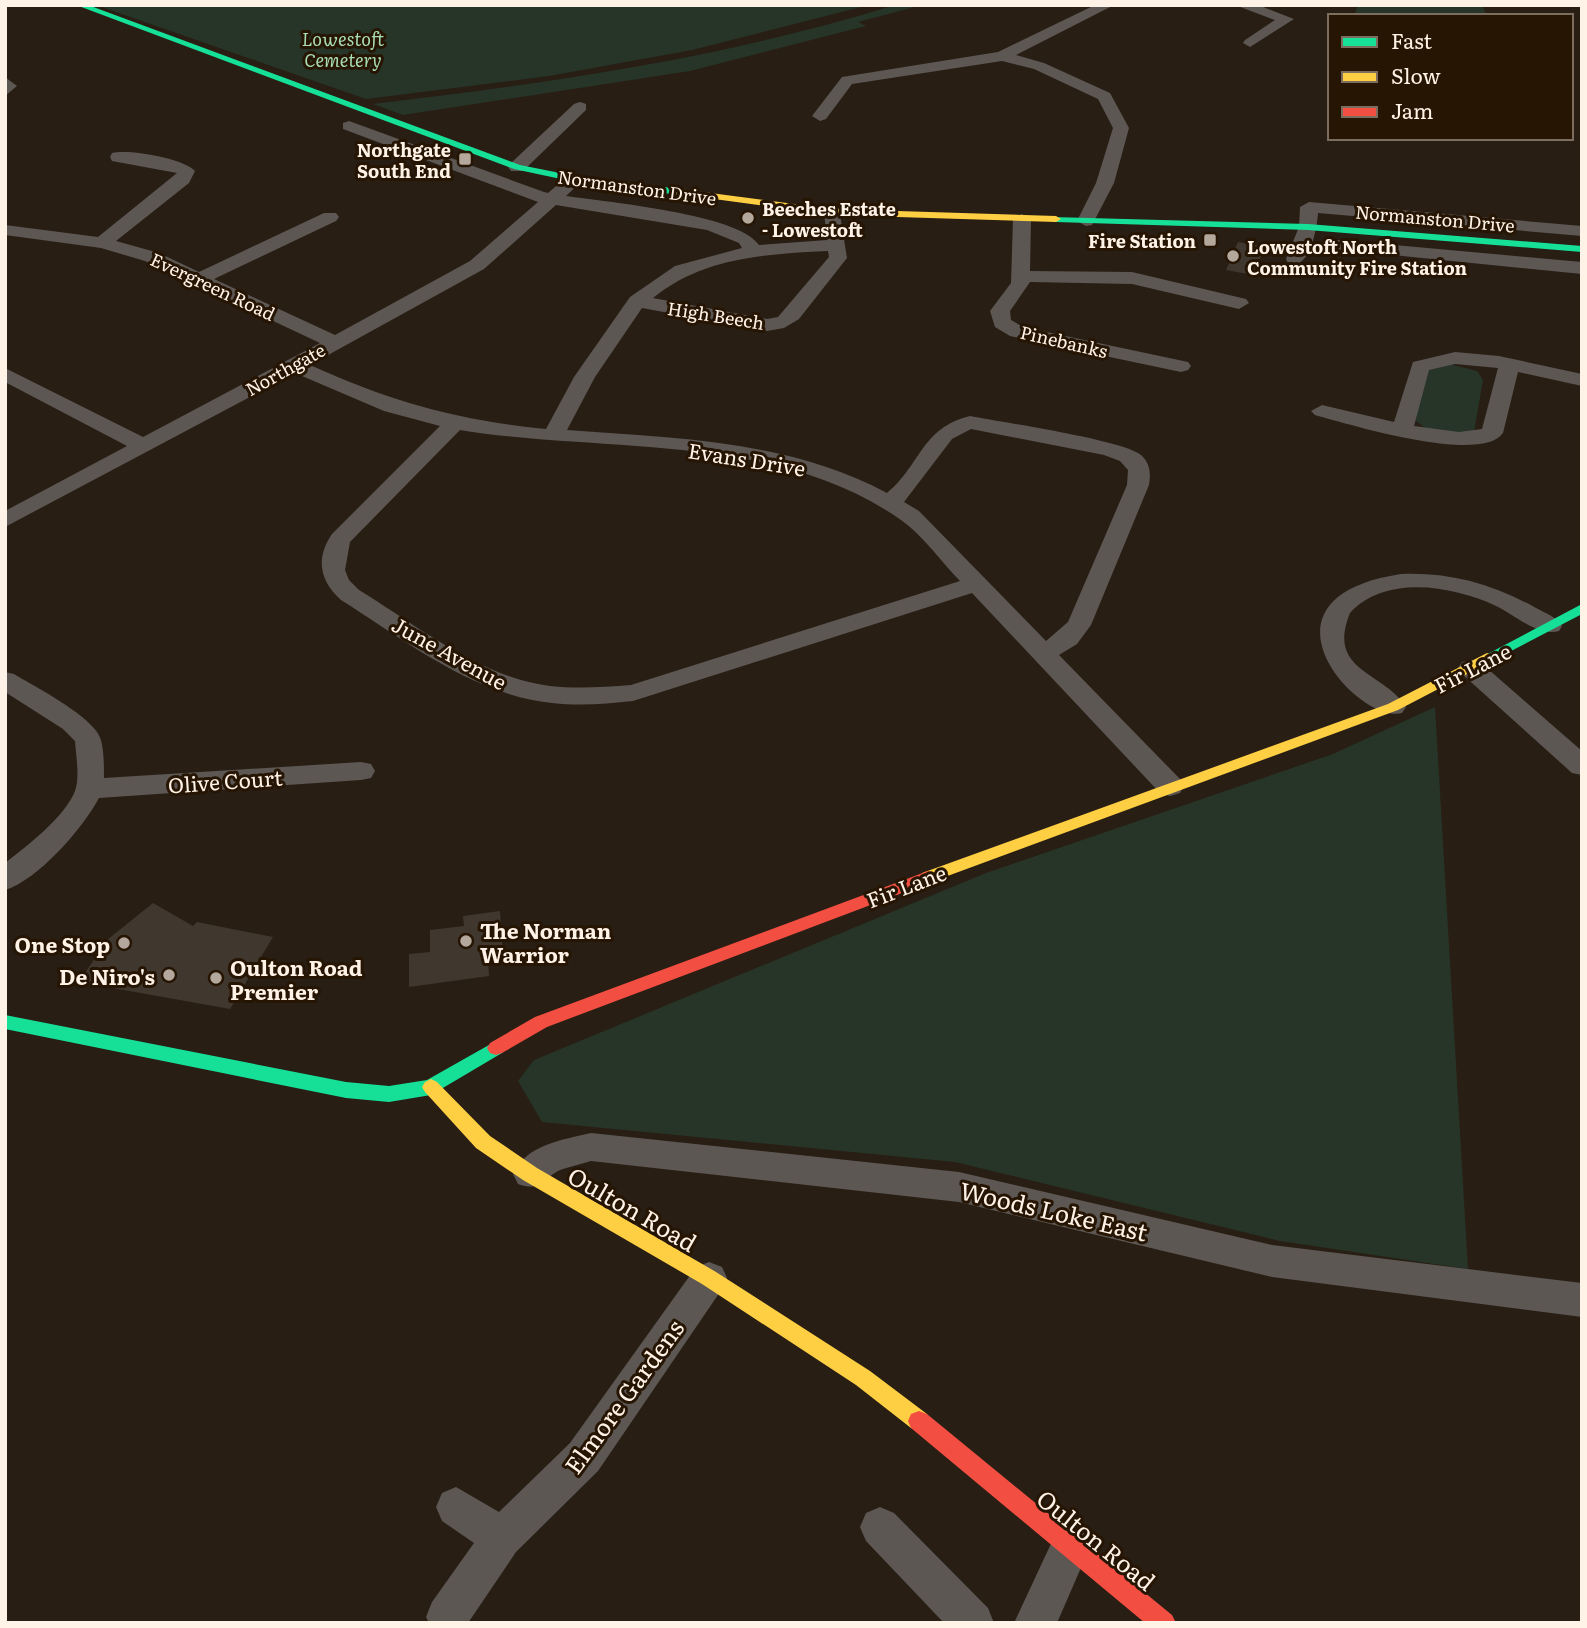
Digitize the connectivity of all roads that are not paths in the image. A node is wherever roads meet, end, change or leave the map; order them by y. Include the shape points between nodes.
1 (80, 5) edge
2 (1107, 5) edge
3 (1242, 5) edge
4 (1250, 43) dead end
5 (1002, 56) junction
6 (5, 82) edge
7 (5, 91) edge
8 (580, 107) dead end
9 (820, 116) dead end
10 (357, 134) dead end
11 (118, 157) dead end
12 (517, 167) junction
13 (575, 179) junction
14 (551, 200) junction
15 (833, 212) junction
16 (331, 217) dead end
17 (1022, 219) junction
18 (1086, 221) junction
19 (1308, 226) junction
20 (5, 230) edge
21 (1582, 231) edge
22 (1416, 242) junction
23 (102, 243) junction
24 (836, 245) junction
25 (1339, 245) dead end
26 (1582, 249) edge
27 (753, 250) junction
28 (1295, 259) dead end
29 (1582, 268) edge
30 (1021, 275) junction
31 (199, 279) junction
32 (637, 301) junction
33 (1240, 303) dead end
34 (333, 342) junction
35 (294, 365) junction
36 (1181, 366) dead end
37 (1509, 366) junction
38 (5, 374) edge
39 (1582, 380) edge
40 (1322, 411) dead end
41 (455, 423) junction
42 (1403, 428) junction
43 (554, 436) junction
44 (144, 446) junction
45 (889, 503) junction
46 (5, 520) edge
47 (976, 584) junction
48 (1582, 608) edge
49 (1550, 626) junction
50 (1044, 654) junction
51 (1471, 668) junction
52 (5, 680) edge
53 (1393, 707) junction
54 (1582, 766) edge
55 (361, 771) dead end
56 (1170, 786) junction
57 (90, 789) junction
58 (5, 879) edge
59 (5, 1022) edge
60 (431, 1087) junction
61 (530, 1174) junction
62 (709, 1278) junction
63 (1582, 1300) edge
64 (456, 1507) dead end
65 (880, 1527) dead end
66 (502, 1538) junction
67 (1070, 1547) junction
68 (446, 1616) dead end
69 (972, 1623) edge
70 (1035, 1623) edge
71 (1164, 1623) edge

1 - 12 main road, Normanston Drive
2 - 5 street
3 - 4 street via 1287,19
5 - 9 street via 847,80
5 - 18 street via 1039,66 1104,96 1121,128 1105,183
6 - 7 street via 9,86
8 - 12 street
10 - 14 street
11 - 23 street via 177,165 186,171 183,179
12 - 13 main road, Normanston Drive
13 - 14 street, Northgate
13 - 15 main road, Normanston Drive
14 - 27 street via 710,225 747,239
14 - 34 street, Northgate via 477,265
15 - 17 main road, Normanston Drive
15 - 24 street, High Beech
16 - 31 street
17 - 18 main road, Normanston Drive
17 - 30 street, Pinebanks
18 - 19 main road, Normanston Drive
19 - 21 street, Normanston Drive via 1309,207 1313,206
19 - 22 main road, Normanston Drive
19 - 28 street
20 - 23 street, Evergreen Road
22 - 25 street, Normanston Drive
22 - 26 main road, Normanston Drive
22 - 29 street, Normanston Drive
23 - 31 street, Evergreen Road via 152,257
24 - 27 street, High Beech
24 - 32 street, High Beech via 838,258 784,321 768,325
27 - 32 street, High Beech via 661,280
30 - 33 street via 1132,278
30 - 36 street, Pinebanks via 1000,311 1008,328
31 - 34 street, Evergreen Road
32 - 43 street, High Beech via 576,388
34 - 35 street, Northgate
35 - 41 street, Evans Drive via 386,405
35 - 44 street, Northgate
37 - 39 street
37 - 42 street via 1467,358 1432,359 1420,366
37 - 42 street via 1492,433 1484,439 1449,439
38 - 44 street
40 - 42 street
41 - 43 street, Evans Drive
41 - 47 street, June Avenue via 340,539 333,551 332,574 351,595 483,676 525,692 582,699 633,693
43 - 45 street, Evans Drive via 766,457 825,473
44 - 46 street, Northgate
45 - 47 street, Evans Drive via 911,516
45 - 50 street via 907,490 944,433 970,422 1107,449 1138,462 1138,485 1079,625
47 - 50 street, Evans Drive
48 - 49 main road, Fir Lane
49 - 51 main road, Fir Lane
49 - 53 street via 1505,600 1453,584 1398,583 1354,595 1333,622 1334,652 1357,680
50 - 56 street, Evans Drive
51 - 53 main road, Fir Lane
51 - 54 street
52 - 57 street via 88,738
53 - 56 main road, Fir Lane
55 - 57 street, Olive Court
56 - 60 main road, Fir Lane via 541,1022
57 - 58 street via 59,833
59 - 60 main road via 346,1090 389,1094
60 - 61 main road, Oulton Road via 483,1142
61 - 62 main road, Oulton Road
61 - 63 street, Woods Loke East via 550,1158 591,1147 959,1187 1272,1261
62 - 66 street, Elmore Gardens via 584,1457
62 - 67 main road, Oulton Road via 863,1378
64 - 66 street
65 - 69 street
66 - 68 street, Elmore Gardens
67 - 70 street
67 - 71 main road, Oulton Road

